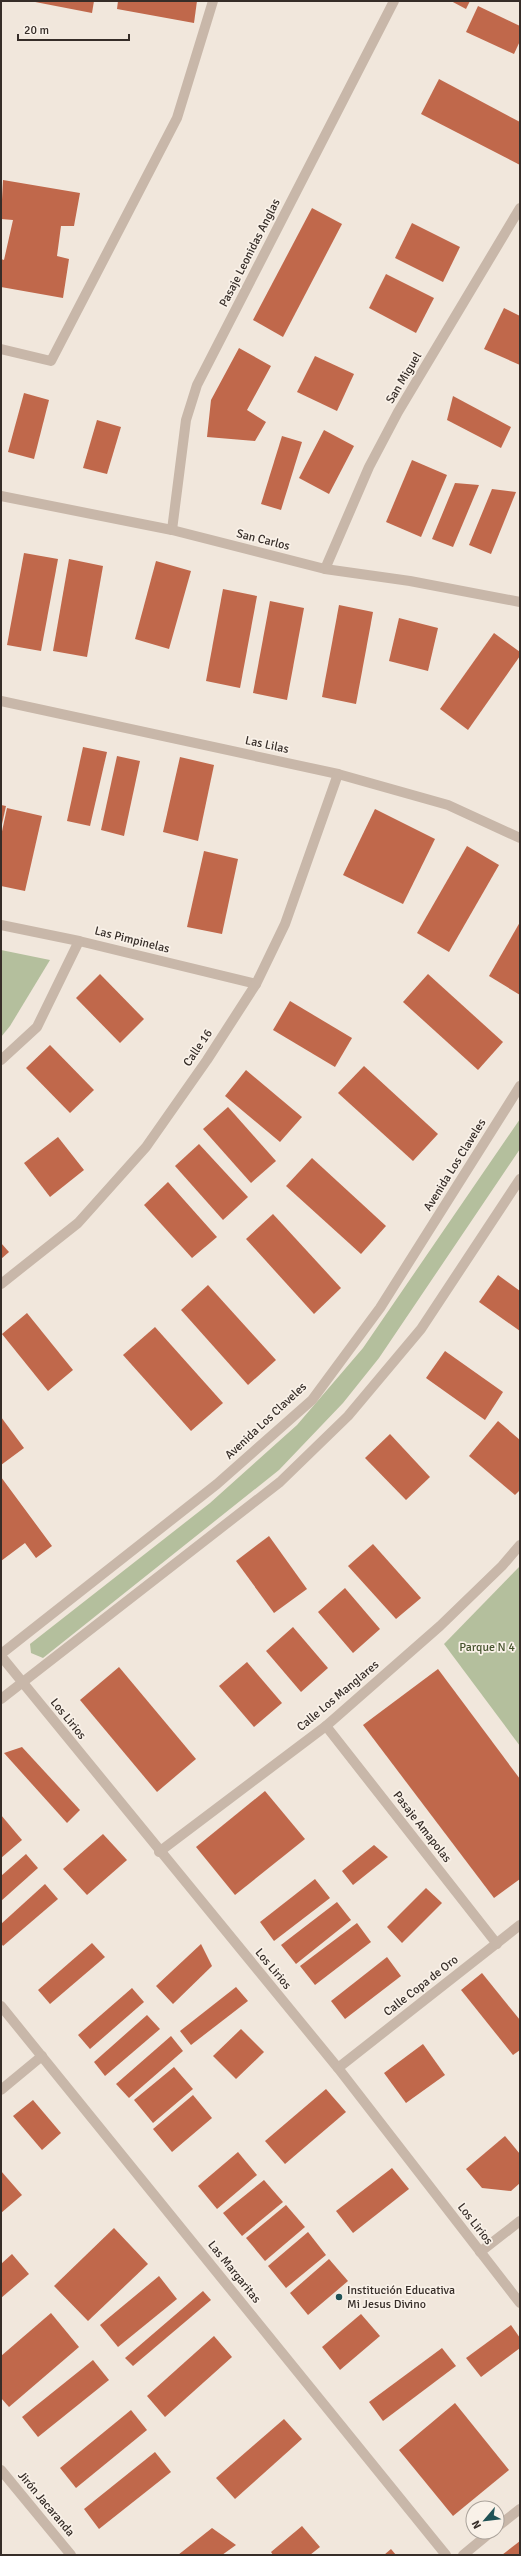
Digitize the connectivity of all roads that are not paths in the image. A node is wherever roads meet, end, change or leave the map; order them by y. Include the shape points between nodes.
1 (212, 1) edge
2 (394, 1) edge
3 (520, 208) edge
4 (1, 349) edge
5 (1, 496) edge
6 (172, 530) junction
7 (325, 569) junction
8 (520, 602) edge
9 (1, 701) edge
10 (338, 774) junction
11 (520, 838) edge
12 (1, 925) edge
13 (79, 941) junction
14 (256, 984) junction
15 (1, 1060) edge
16 (520, 1086) edge
17 (520, 1179) edge
18 (1, 1284) edge
19 (520, 1545) edge
20 (1, 1655) edge
21 (22, 1683) junction
22 (1, 1699) edge
23 (326, 1726) junction
24 (159, 1852) junction
25 (520, 1925) edge
26 (497, 1944) junction
27 (1, 2006) edge
28 (42, 2056) junction
29 (338, 2068) junction
30 (1, 2090) edge
31 (520, 2221) edge
32 (480, 2252) junction
33 (520, 2303) edge
34 (1, 2470) edge
35 (520, 2509) edge
36 (505, 2521) edge
37 (481, 2540) edge
38 (71, 2555) edge
39 (446, 2555) edge
40 (462, 2555) edge

1 - 4 street via 177,118 51,361
2 - 6 street, Pasaje Leonidas Anglas via 197,385 186,420
3 - 7 street, San Miguel via 368,467
5 - 6 street, San Carlos
6 - 7 street, San Carlos
7 - 8 street, San Carlos via 410,581
9 - 10 street, Las Lilas
10 - 11 street, Las Lilas via 448,804
10 - 14 street, Calle 16 via 285,924
12 - 13 street, Las Pimpinelas
13 - 14 street, Las Pimpinelas
13 - 15 street via 37,1027
14 - 18 street, Calle 16 via 146,1147 78,1222
16 - 20 street, Avenida Los Claveles via 380,1308 312,1400 217,1484
17 - 21 street via 421,1329 348,1416 280,1482
19 - 23 street, Calle Los Manglares via 440,1626
20 - 21 street, Los Lirios
21 - 22 street
21 - 24 street, Los Lirios
23 - 24 street, Calle Los Manglares
23 - 26 street, Pasaje Amapolas
24 - 29 street, Los Lirios
25 - 26 street, Calle Copa de Oro
26 - 29 street, Calle Copa de Oro
27 - 28 street, Las Margaritas
28 - 30 street
28 - 39 street, Las Margaritas
29 - 32 street, Los Lirios
31 - 32 street
32 - 33 street, Los Lirios
34 - 38 street, Jirón Jacaranda
35 - 36 street
37 - 40 street

